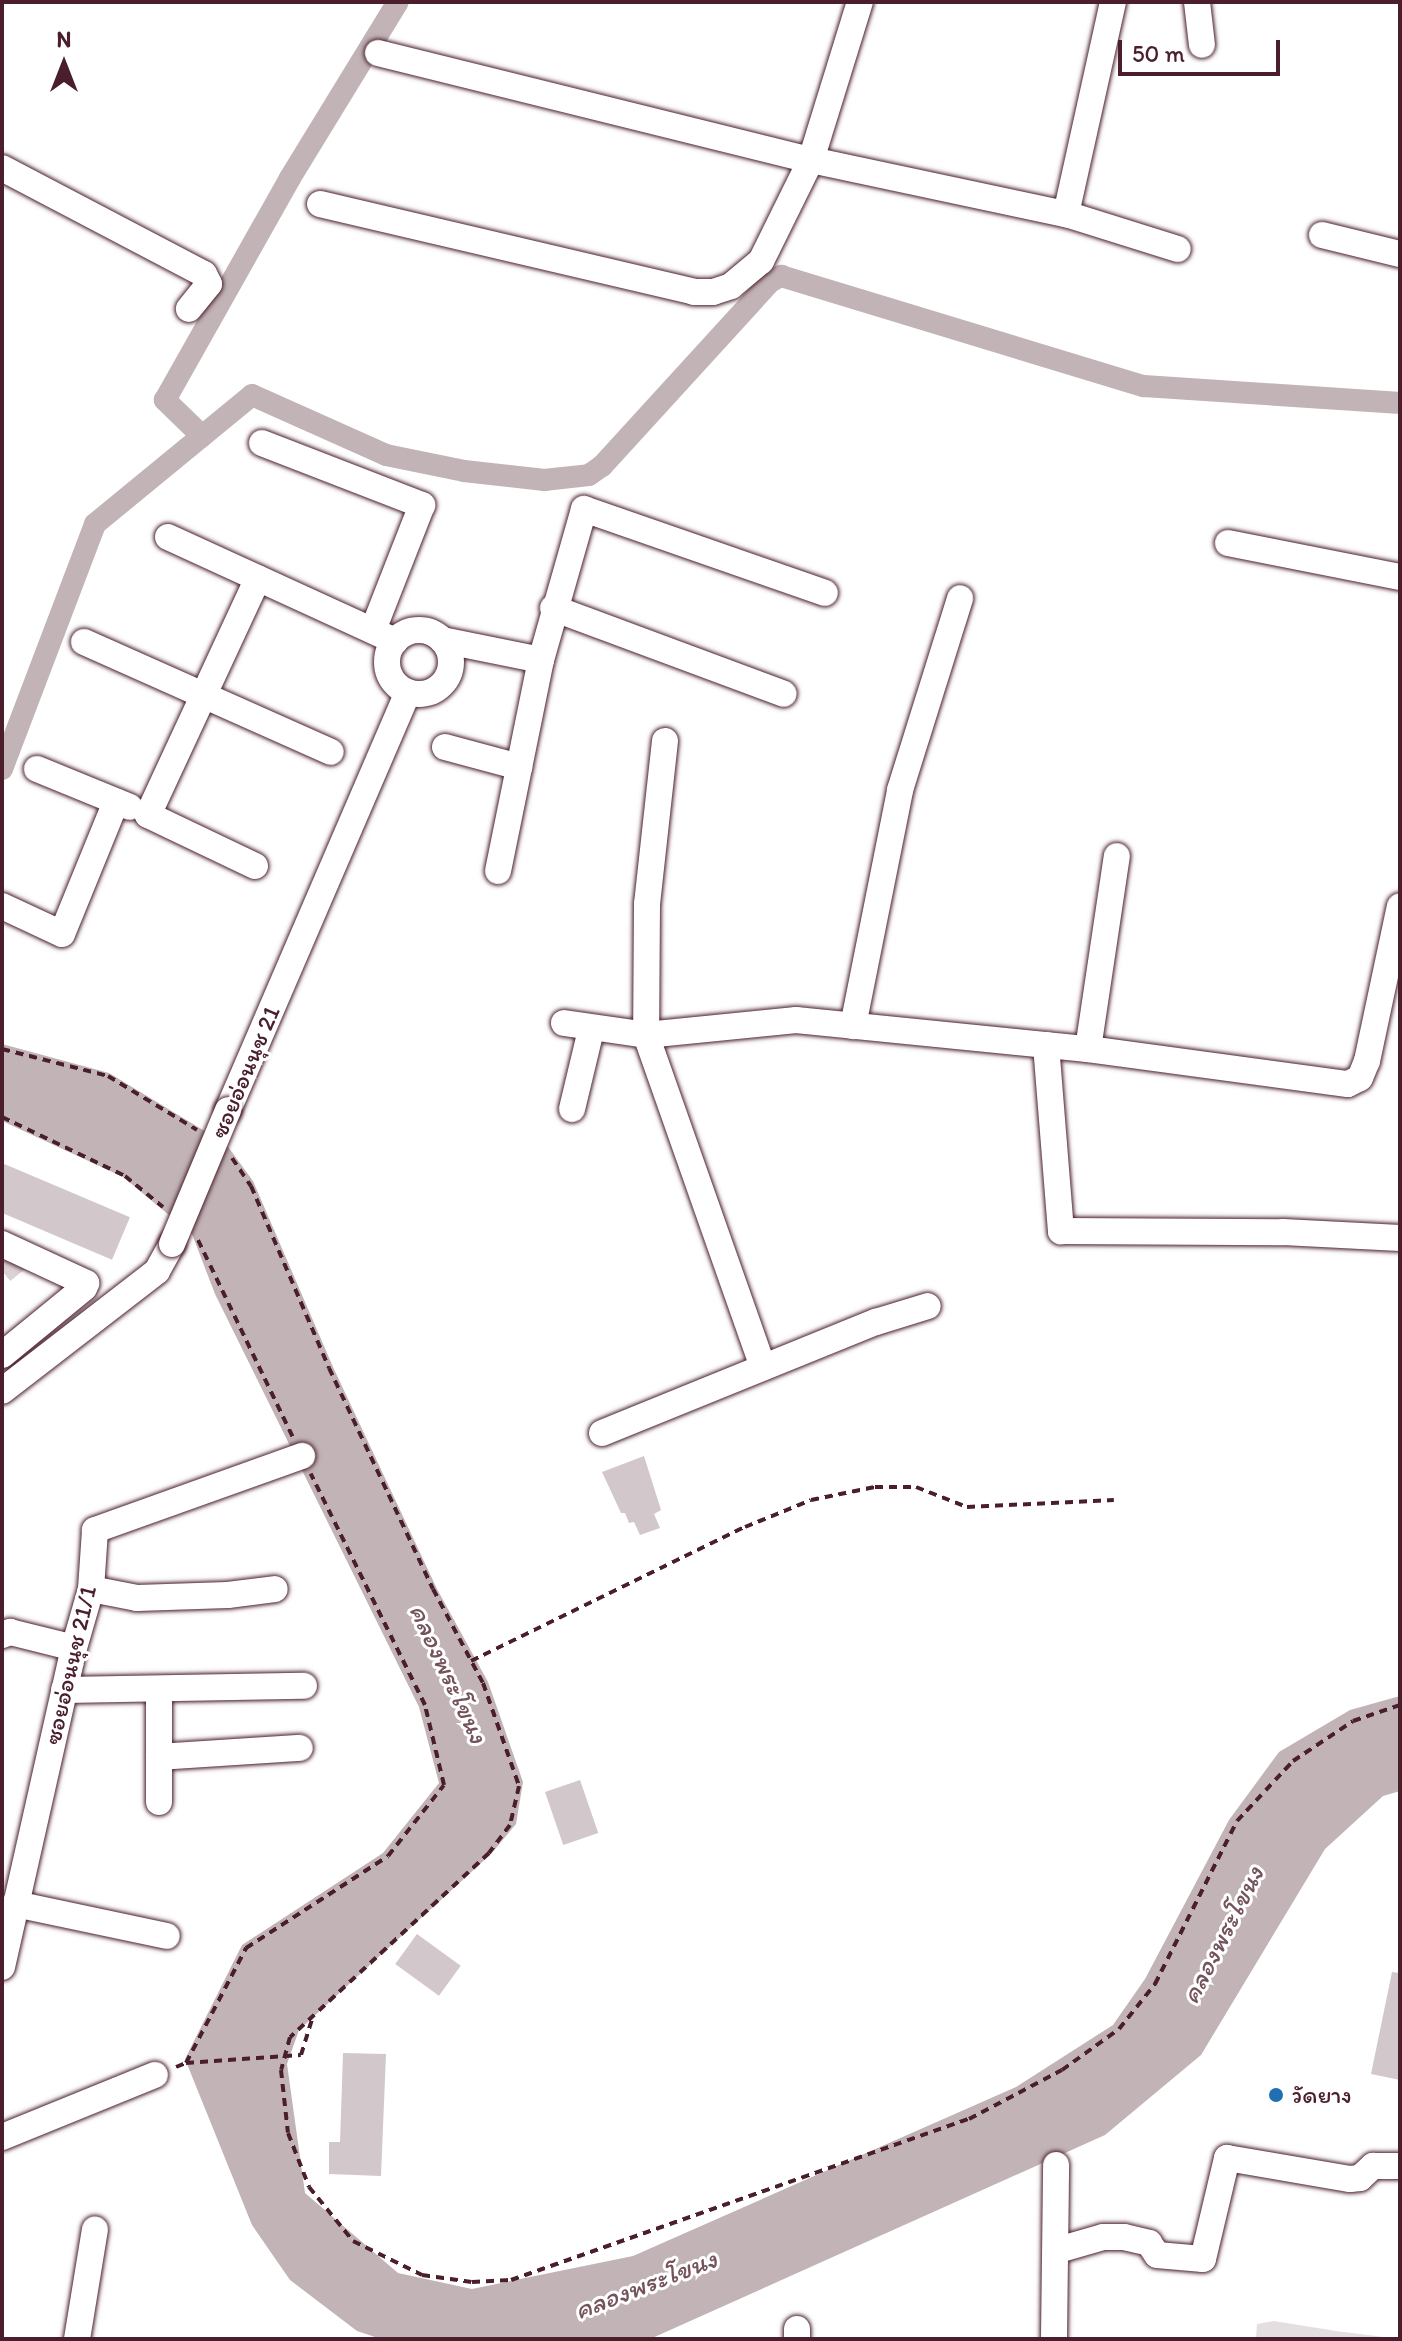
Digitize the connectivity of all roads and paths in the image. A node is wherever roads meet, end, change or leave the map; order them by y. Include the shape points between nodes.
1 (860, 2) edge
2 (1113, 2) edge
3 (1197, 2) edge
4 (1202, 45) dead end
5 (378, 53) dead end
6 (811, 160) junction
7 (2, 168) edge
8 (320, 204) dead end
9 (1066, 214) junction
10 (1322, 235) dead end
11 (1178, 249) dead end
12 (1400, 254) edge
13 (189, 309) dead end
14 (262, 443) dead end
15 (168, 537) dead end
16 (1228, 543) dead end
17 (1400, 577) edge
18 (258, 578) junction
19 (825, 593) dead end
20 (960, 598) dead end
21 (553, 608) junction
22 (384, 635) junction
23 (442, 640) junction
24 (84, 642) dead end
25 (541, 660) junction
26 (408, 692) junction
27 (205, 693) junction
28 (784, 694) dead end
29 (665, 741) dead end
30 (445, 747) dead end
31 (331, 752) dead end
32 (519, 767) junction
33 (37, 769) dead end
34 (116, 802) junction
35 (148, 815) junction
36 (1117, 856) dead end
37 (255, 866) dead end
38 (498, 871) dead end
39 (2, 906) edge
40 (1400, 906) edge
41 (564, 1023) dead end
42 (853, 1026) junction
43 (591, 1030) junction
44 (646, 1035) junction
45 (1046, 1045) junction
46 (2, 1049) edge
47 (1088, 1049) junction
48 (572, 1109) dead end
49 (197, 1130) dead end
50 (224, 1147) dead end
51 (1400, 1238) edge
52 (2, 1244) edge
53 (928, 1306) dead end
54 (2, 1355) edge
55 (763, 1367) junction
56 (2, 1391) edge
57 (602, 1433) dead end
58 (302, 1456) dead end
59 (1114, 1500) dead end
60 (91, 1589) junction
61 (275, 1589) dead end
62 (2, 1635) edge
63 (74, 1648) junction
64 (471, 1661) junction
65 (304, 1686) dead end
66 (159, 1689) junction
67 (64, 1690) junction
68 (1400, 1705) edge
69 (300, 1748) dead end
70 (159, 1757) junction
71 (159, 1802) dead end
72 (15, 1904) junction
73 (167, 1936) dead end
74 (2, 1967) edge
75 (313, 2014) junction
76 (284, 2056) junction
77 (186, 2063) dead end
78 (155, 2075) dead end
79 (2, 2137) edge
80 (1056, 2165) dead end
81 (1400, 2166) edge
82 (95, 2229) dead end
83 (1058, 2250) junction
84 (77, 2339) edge
85 (1054, 2339) edge

1 - 6 street
2 - 9 street
3 - 4 street
5 - 6 street
6 - 8 street via 761,261 731,286 713,292 694,292
6 - 9 street
7 - 13 street via 204,274 209,284
9 - 11 street
10 - 12 street
14 - 22 street via 422,505
15 - 18 street
16 - 17 street
18 - 22 street
18 - 27 street
19 - 21 street via 584,509
20 - 42 street via 900,790
21 - 25 street
21 - 28 street
22 - 23 street via 423,630
22 - 26 street via 392,679
23 - 25 street
23 - 26 street via 451,659 446,679 429,692
24 - 27 street
25 - 32 street
26 - 56 street, ซอยอ่อนนุช 21, bridge via 157,1271
27 - 31 street
27 - 35 street
29 - 44 street via 647,904
30 - 32 street
32 - 38 street
33 - 34 street
34 - 35 street
34 - 39 street via 62,934
35 - 37 street
36 - 47 street
40 - 47 street via 1367,1061 1357,1081 1342,1084
41 - 43 street
42 - 44 street via 796,1020
42 - 45 street
43 - 44 street
43 - 48 street
44 - 55 street
45 - 47 street
45 - 51 street via 1061,1231
46 - 49 path via 108,1076
50 - 64 path via 251,1186 329,1368
52 - 54 street via 86,1284
53 - 55 street
55 - 57 street
58 - 60 street, ซอยอ่อนนุช 21/1 via 96,1529
59 - 64 path via 967,1507 916,1487 875,1487 811,1500
60 - 61 street via 137,1598
60 - 63 street, ซอยอ่อนนุช 21/1
62 - 63 street via 10,1632
63 - 67 street, ซอยอ่อนนุช 21/1
64 - 75 path via 518,1778 510,1825 489,1853
65 - 66 street
66 - 67 street
66 - 70 street
67 - 72 street, ซอยอ่อนนุช 21/1
68 - 76 path via 1353,1721 1293,1761 1246,1811 1155,1984 1119,2029 1062,2070 969,2119 511,2280 472,2282 422,2275 353,2241 309,2187 288,2133
69 - 70 street
70 - 71 street
72 - 73 street
72 - 74 street, ซอยอ่อนนุช 21/1
75 - 76 path via 290,2037
75 - 76 path via 301,2055
76 - 77 path
78 - 79 street
80 - 83 street
81 - 83 street via 1373,2166 1360,2178 1350,2179 1227,2158 1203,2259 1157,2255 1149,2243 1124,2237 1103,2237
82 - 84 street
83 - 85 street

